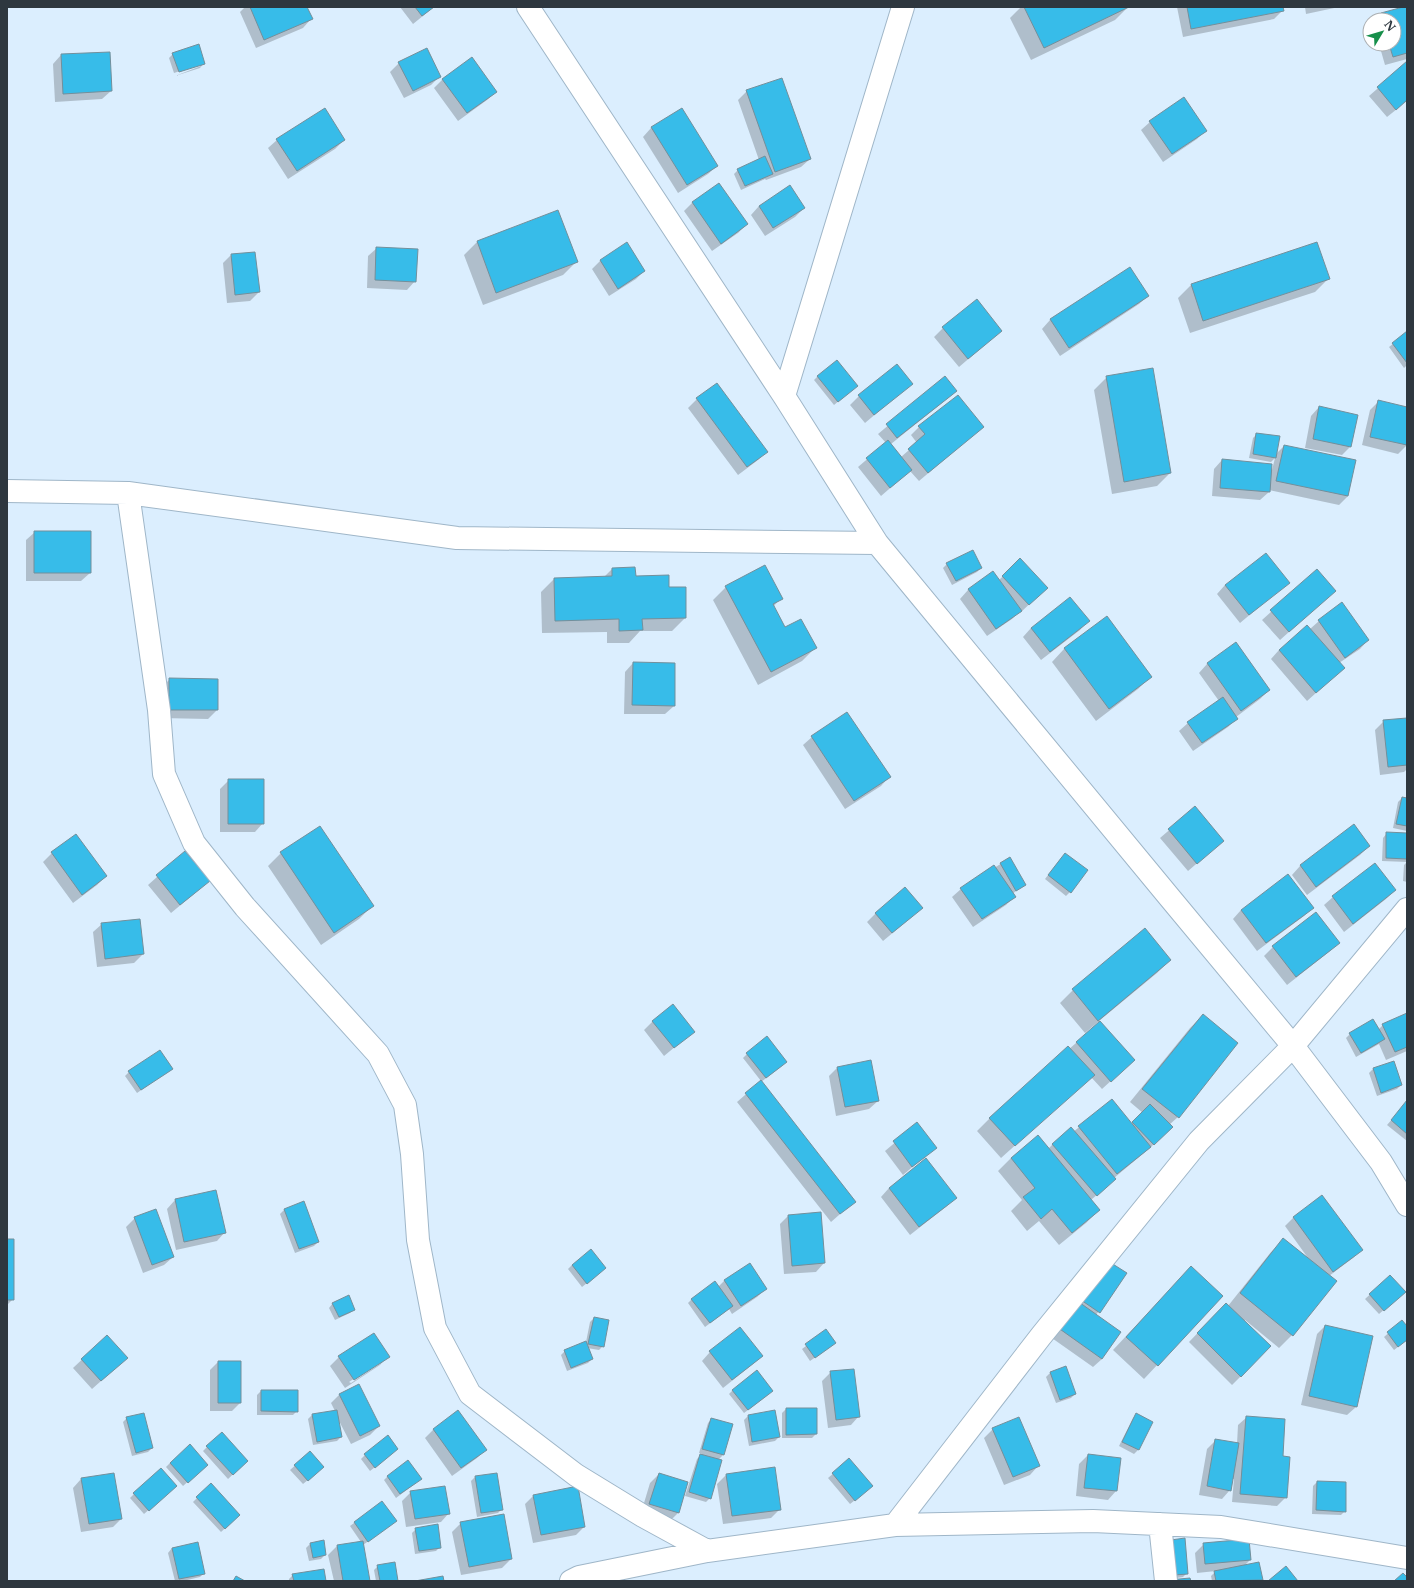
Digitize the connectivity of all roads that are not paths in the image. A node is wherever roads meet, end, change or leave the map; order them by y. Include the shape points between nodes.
1 (528, 7) edge
2 (904, 7) edge
3 (784, 396) junction
4 (7, 490) edge
5 (128, 493) junction
6 (877, 543) junction
7 (1407, 909) edge
8 (1293, 1046) junction
9 (1407, 1205) edge
10 (1160, 1524) junction
11 (895, 1525) junction
12 (707, 1551) junction
13 (1407, 1558) edge
14 (571, 1581) edge
15 (1166, 1581) edge

1 - 3 street
2 - 3 street
3 - 6 street
4 - 5 street
5 - 6 street via 457,538
5 - 12 street via 160,710 164,774 194,843 245,907 378,1054 405,1106 412,1154 418,1240 435,1328 470,1394 576,1476
6 - 8 street
7 - 8 street
8 - 9 street via 1381,1162
8 - 11 street via 1199,1141 1041,1336
10 - 11 street via 1093,1521
10 - 13 street via 1221,1527
10 - 15 street
11 - 12 street
12 - 14 street

